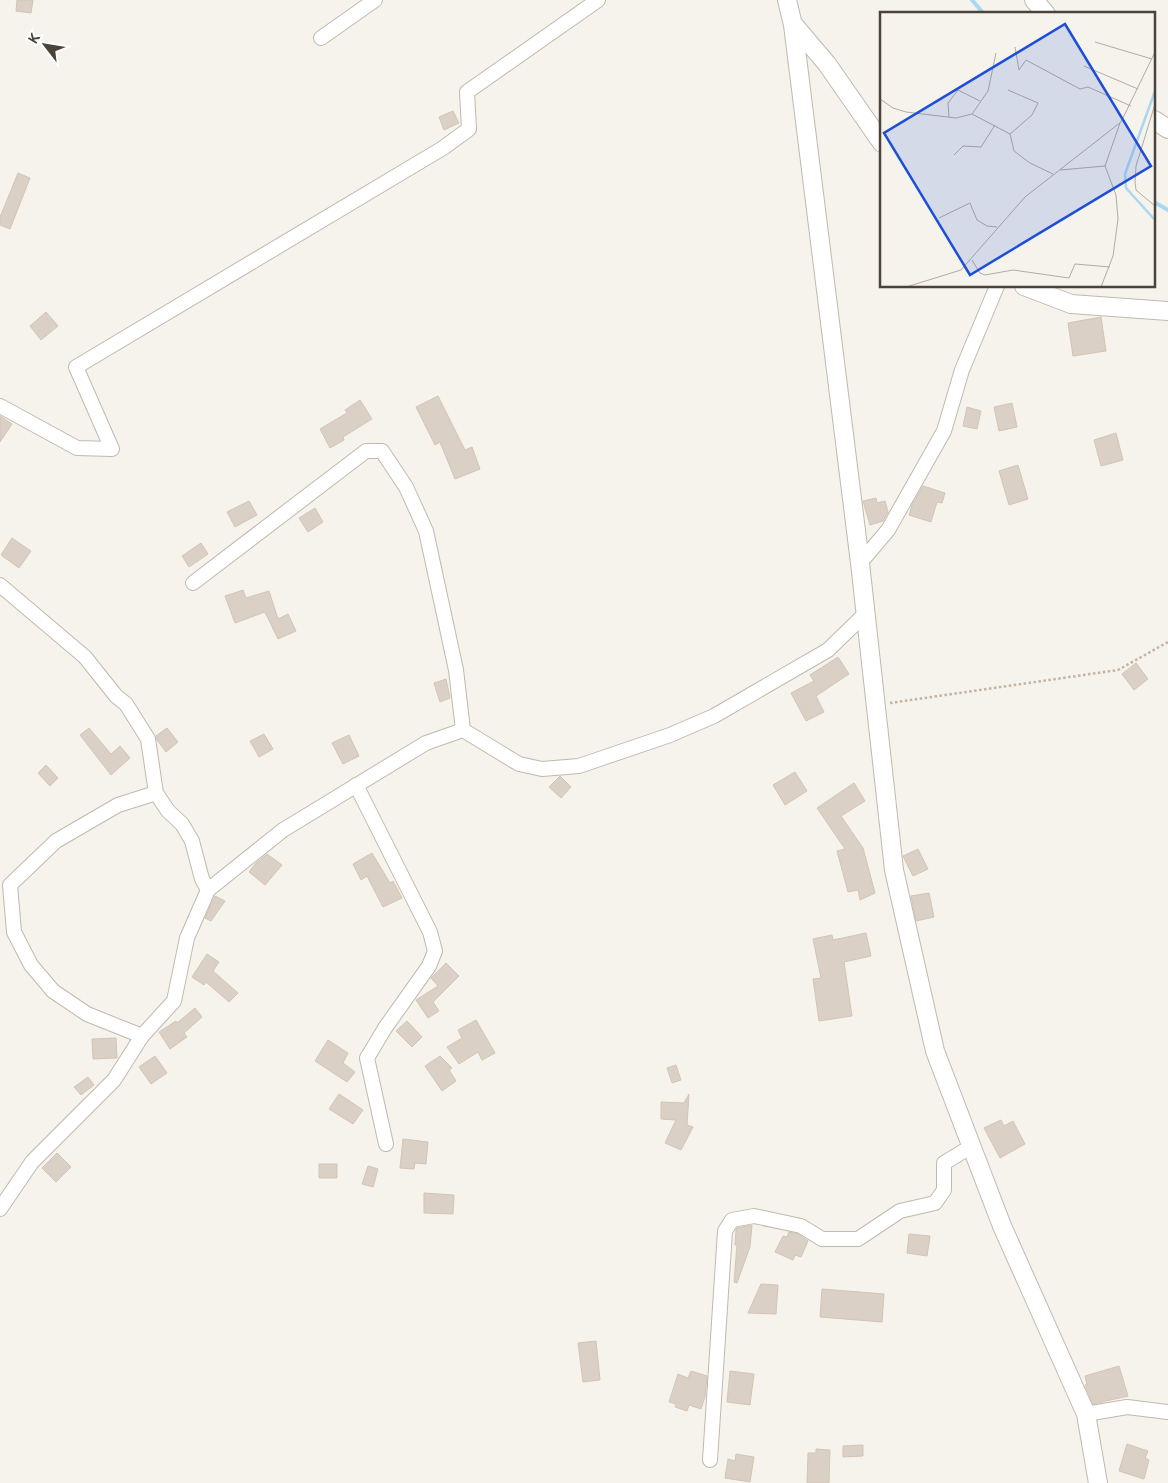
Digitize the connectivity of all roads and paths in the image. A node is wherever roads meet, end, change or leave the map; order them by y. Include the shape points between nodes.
1 (375, 0) edge
2 (598, 0) edge
3 (787, 0) edge
4 (793, 25) junction
5 (321, 38) dead end
6 (1156, 121) edge
7 (1168, 129) edge
8 (880, 140) edge
9 (996, 288) edge
10 (1029, 288) edge
11 (1168, 310) edge
12 (0, 406) edge
13 (860, 563) junction
14 (193, 583) dead end
15 (0, 585) edge
16 (866, 613) junction
17 (1168, 642) edge
18 (876, 705) junction
19 (463, 730) junction
20 (356, 785) junction
21 (156, 793) junction
22 (208, 890) junction
23 (142, 1036) junction
24 (386, 1144) dead end
25 (972, 1146) junction
26 (0, 1209) edge
27 (1168, 1412) edge
28 (1086, 1414) junction
29 (710, 1460) dead end
30 (1098, 1483) edge

1 - 5 street
2 - 12 street via 467,92 469,129 443,148 76,367 112,449 77,448
3 - 4 street
4 - 8 street via 827,64
4 - 13 street
6 - 7 street
9 - 13 street via 962,370 944,432 888,530
10 - 11 street via 1071,304
13 - 16 street
14 - 19 street via 366,451 382,451 406,487 426,531 456,670
15 - 21 street via 84,657 126,704 148,739
16 - 18 street
16 - 19 street via 828,650 714,716 670,735 579,766 542,769 519,764
17 - 18 path via 1118,670
18 - 25 street via 894,870 936,1051
19 - 20 street via 426,743
20 - 22 street via 283,830
20 - 24 street via 430,932 435,951 430,966 367,1058
21 - 22 street via 192,841
21 - 23 street via 118,805 56,841 10,885 14,932 31,965 53,991 87,1014
22 - 23 street via 187,938 174,1001
23 - 26 street via 114,1080 32,1162
25 - 28 street via 1002,1226
25 - 29 street via 944,1164 944,1190 935,1203 900,1211 858,1239 822,1239 801,1226 754,1216 732,1220 725,1231
27 - 28 street via 1127,1407
28 - 30 street

